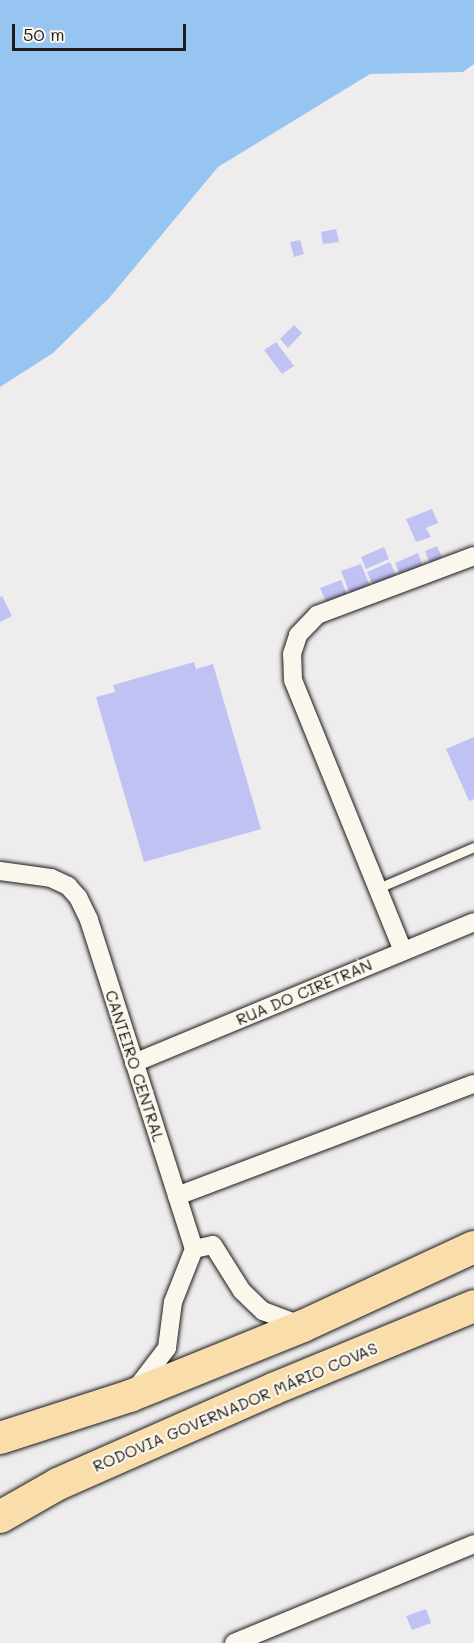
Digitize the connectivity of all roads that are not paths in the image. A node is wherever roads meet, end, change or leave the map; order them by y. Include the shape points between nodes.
1 (474, 556) edge
2 (474, 847) edge
3 (0, 871) edge
4 (378, 888) junction
5 (474, 922) edge
6 (403, 951) junction
7 (134, 1063) junction
8 (474, 1084) edge
9 (177, 1196) junction
10 (474, 1247) edge
11 (194, 1249) junction
12 (474, 1306) edge
13 (303, 1326) junction
14 (130, 1396) junction
15 (0, 1438) edge
16 (0, 1517) edge
17 (474, 1544) edge
18 (234, 1643) edge

1 - 4 street via 317,615 298,635 292,654 292,680
2 - 4 lane
3 - 7 street, CANTEIRO CENTRAL via 51,878 69,886 78,897 89,920
4 - 6 street
5 - 6 street, RUA DO CIRETRAN
6 - 7 street, RUA DO CIRETRAN
7 - 9 street, CANTEIRO CENTRAL
8 - 9 street
9 - 11 street, CANTEIRO CENTRAL
10 - 13 highway
11 - 13 street via 213,1245 242,1291 263,1311
11 - 14 street via 173,1302 166,1348
12 - 16 highway, RODOVIA GOVERNADOR MÁRIO COVAS via 122,1456
13 - 14 highway
14 - 15 highway
17 - 18 street

